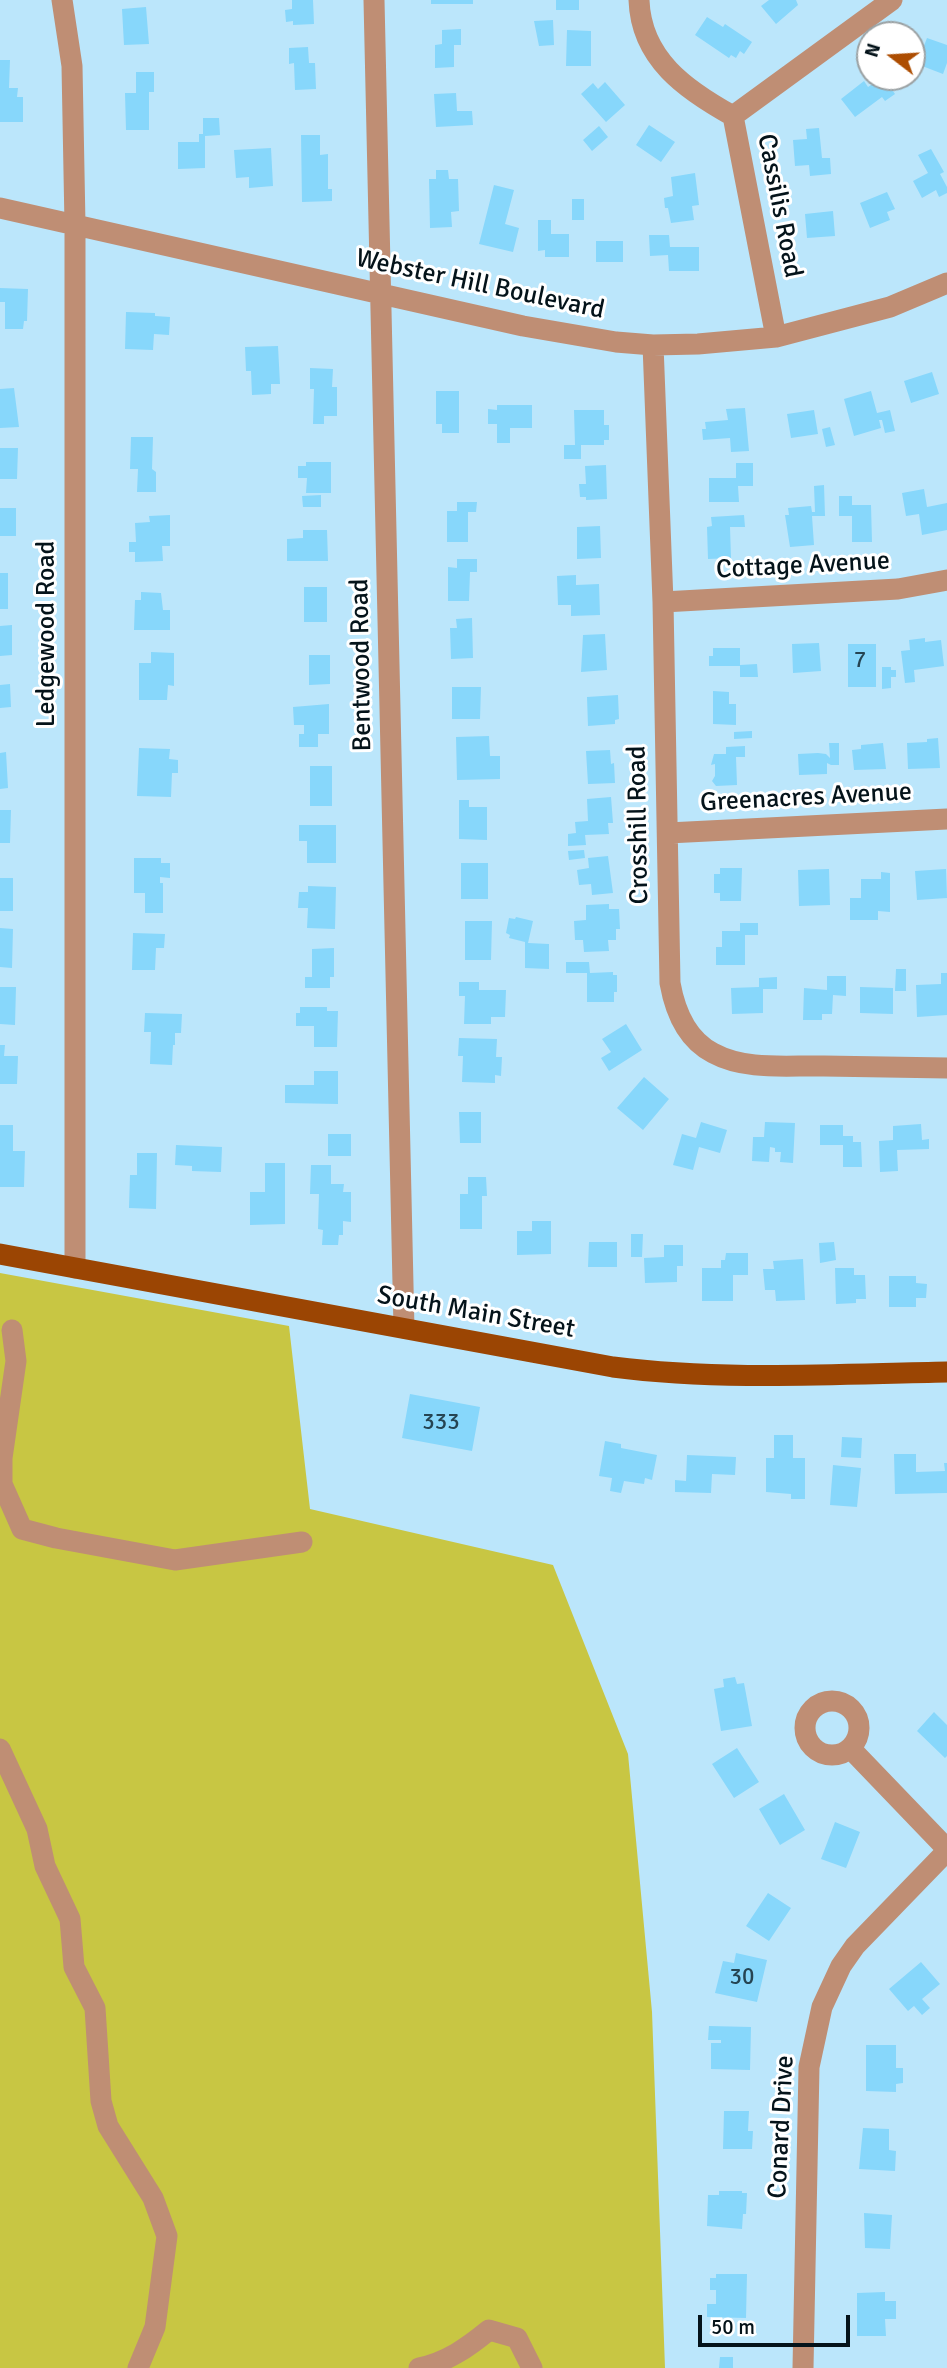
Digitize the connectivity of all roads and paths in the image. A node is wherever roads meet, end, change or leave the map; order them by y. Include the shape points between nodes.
1 (62, 0) edge
2 (374, 0) edge
3 (639, 0) edge
4 (892, 0) edge
5 (733, 116) junction
6 (0, 208) edge
7 (75, 225) junction
8 (947, 283) edge
9 (382, 292) junction
10 (776, 337) junction
11 (653, 345) junction
12 (947, 580) edge
13 (663, 602) junction
14 (947, 819) edge
15 (668, 833) junction
16 (947, 1068) edge
17 (0, 1254) edge
18 (75, 1268) junction
19 (404, 1328) junction
20 (12, 1330) dead end
21 (947, 1372) edge
22 (302, 1542) dead end
23 (850, 1748) dead end
24 (0, 1749) edge
25 (947, 1850) edge
26 (138, 2368) edge
27 (419, 2368) edge
28 (532, 2368) edge
29 (803, 2368) edge

1 - 7 street, Ledgewood Road via 72,66
2 - 9 street, Bentwood Road
3 - 5 street, Cassilis Road via 642,29 660,60 698,95
4 - 5 street
5 - 10 street, Cassilis Road
6 - 7 street, Webster Hill Boulevard
7 - 9 street, Webster Hill Boulevard
7 - 18 street, Ledgewood Road
8 - 10 street, Webster Hill Boulevard via 890,307
9 - 11 street, Webster Hill Boulevard via 523,326
9 - 19 street, Bentwood Road
10 - 11 street, Webster Hill Boulevard
11 - 13 street, Crosshill Road
12 - 13 street, Cottage Avenue via 898,589
13 - 15 street, Crosshill Road
14 - 15 street, Greenacres Avenue
15 - 16 street, Crosshill Road via 670,983 678,1015 698,1044 713,1054 754,1065
17 - 18 main road, South Main Street
18 - 19 main road, South Main Street
19 - 21 main road, South Main Street via 658,1373
20 - 22 street via 16,1362 2,1484 22,1529 175,1560
23 - 25 street
24 - 26 street via 37,1829 45,1866 70,1919 74,1967 94,2008 101,2101 108,2126 153,2199 167,2236 155,2327
25 - 29 street, Conard Drive via 855,1946 822,2007 809,2067
27 - 28 street via 463,2351 489,2329 517,2338

